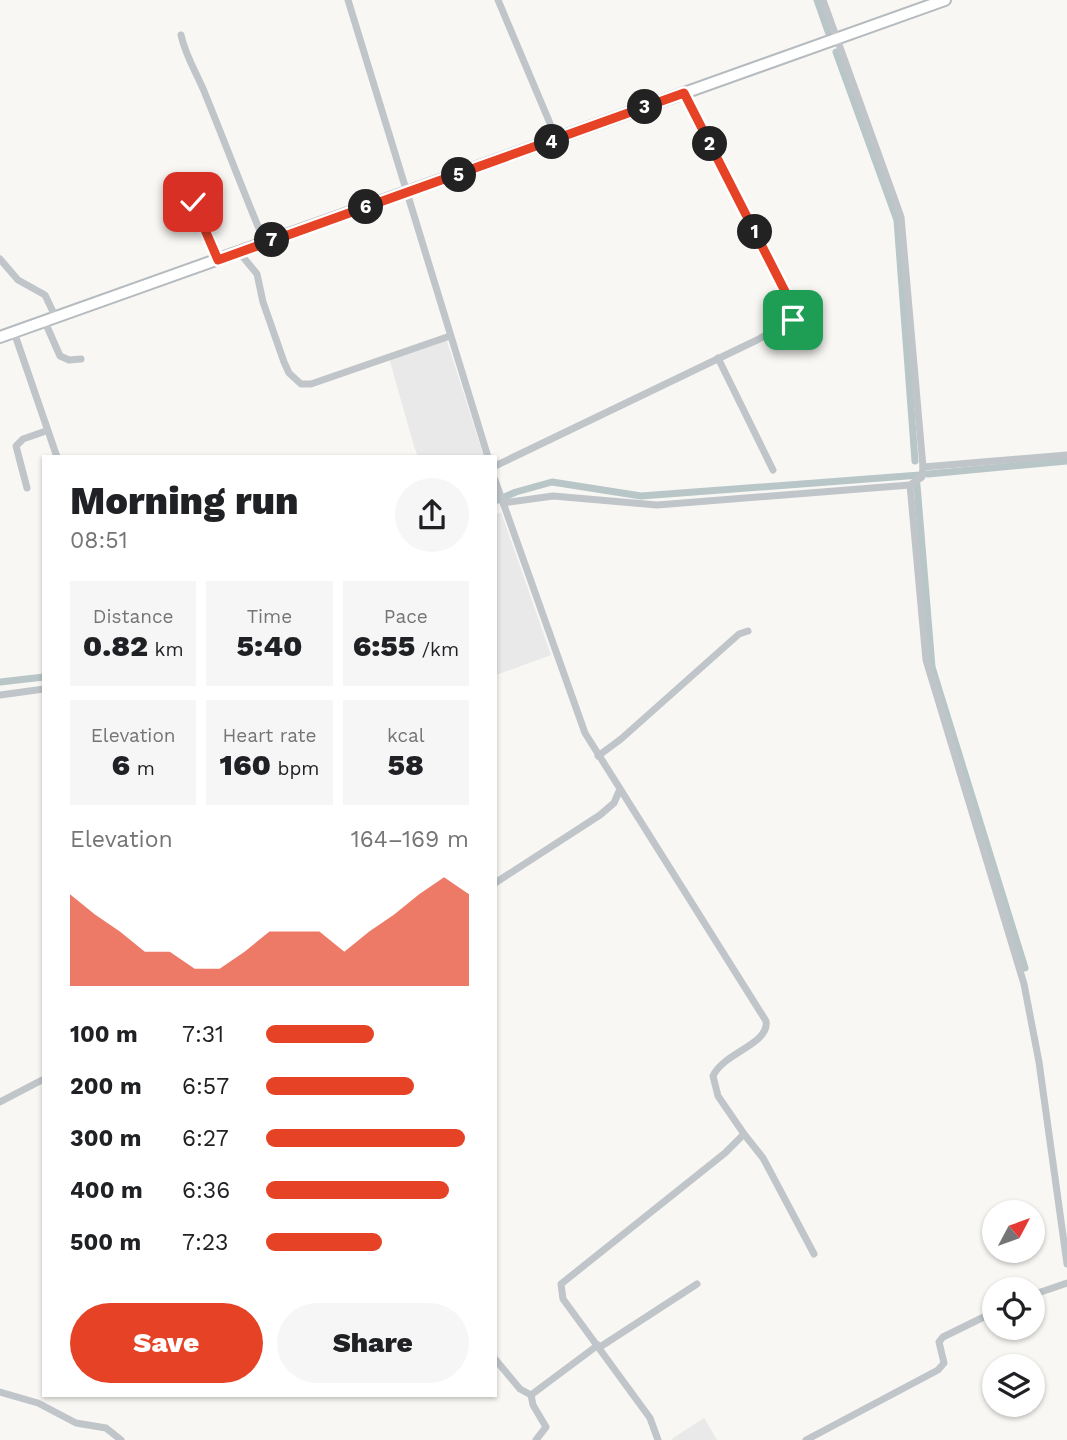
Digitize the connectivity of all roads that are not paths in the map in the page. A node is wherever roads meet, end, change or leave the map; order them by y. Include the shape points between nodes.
1 (348, 0) edge
2 (499, 0) edge
3 (823, 0) edge
4 (944, 0) edge
5 (181, 36) dead end
6 (837, 38) junction
7 (684, 93) junction
8 (557, 140) junction
9 (405, 192) junction
10 (193, 202) dead end
11 (265, 243) junction
12 (239, 252) junction
13 (0, 259) edge
14 (218, 260) junction
15 (51, 320) junction
16 (14, 332) junction
17 (450, 336) junction
18 (0, 337) edge
19 (718, 358) junction
20 (81, 359) dead end
21 (46, 431) junction
22 (56, 455) edge
23 (487, 455) edge
24 (1067, 455) edge
25 (497, 465) edge
26 (923, 467) junction
27 (774, 470) dead end
28 (910, 485) junction
29 (497, 487) edge
30 (27, 488) dead end
31 (504, 504) junction
32 (497, 510) edge
33 (748, 631) dead end
34 (42, 689) edge
35 (0, 695) edge
36 (598, 756) junction
37 (620, 789) junction
38 (628, 802) junction
39 (614, 803) junction
40 (497, 882) edge
41 (42, 1080) edge
42 (0, 1102) edge
43 (744, 1135) junction
44 (814, 1254) dead end
45 (1067, 1264) edge
46 (1067, 1283) edge
47 (697, 1284) dead end
48 (1045, 1291) edge
49 (982, 1318) edge
50 (599, 1346) junction
51 (497, 1361) edge
52 (0, 1392) edge
53 (531, 1395) junction
54 (121, 1440) edge
55 (536, 1440) edge
56 (658, 1440) edge
57 (806, 1440) edge

1 - 9 street
2 - 8 street
3 - 6 street
4 - 6 main road
5 - 11 street
6 - 7 main road
6 - 26 street via 901,217
7 - 8 main road
7 - 19 street via 796,314 791,321
8 - 9 main road
9 - 11 main road
9 - 17 street
10 - 14 street
11 - 12 main road
12 - 14 main road
12 - 17 street via 257,274 278,348 289,373 301,384
13 - 15 street via 18,280 45,295
14 - 15 main road
15 - 16 main road
15 - 20 street via 60,356
16 - 18 main road
16 - 21 street
17 - 23 street
19 - 25 street
19 - 27 street
21 - 22 street
21 - 30 street via 16,446
24 - 26 street
26 - 28 street via 922,477
28 - 31 street via 657,505 553,496
28 - 45 street via 926,660 1024,984
29 - 31 street
31 - 32 street
31 - 36 street via 572,701
33 - 36 street
34 - 35 street
36 - 37 street
37 - 38 street
37 - 39 street
38 - 39 street
38 - 43 street via 766,1021 765,1033 723,1061 713,1076 718,1097
39 - 40 street
41 - 42 street
43 - 44 street via 763,1158
43 - 50 street via 563,1282 563,1299
46 - 48 street
47 - 50 street
49 - 57 street via 943,1337 939,1342 944,1363 939,1370
50 - 53 street
50 - 56 street via 650,1418
51 - 53 street
52 - 54 street via 48,1407 76,1423 106,1428
53 - 55 street via 546,1427

